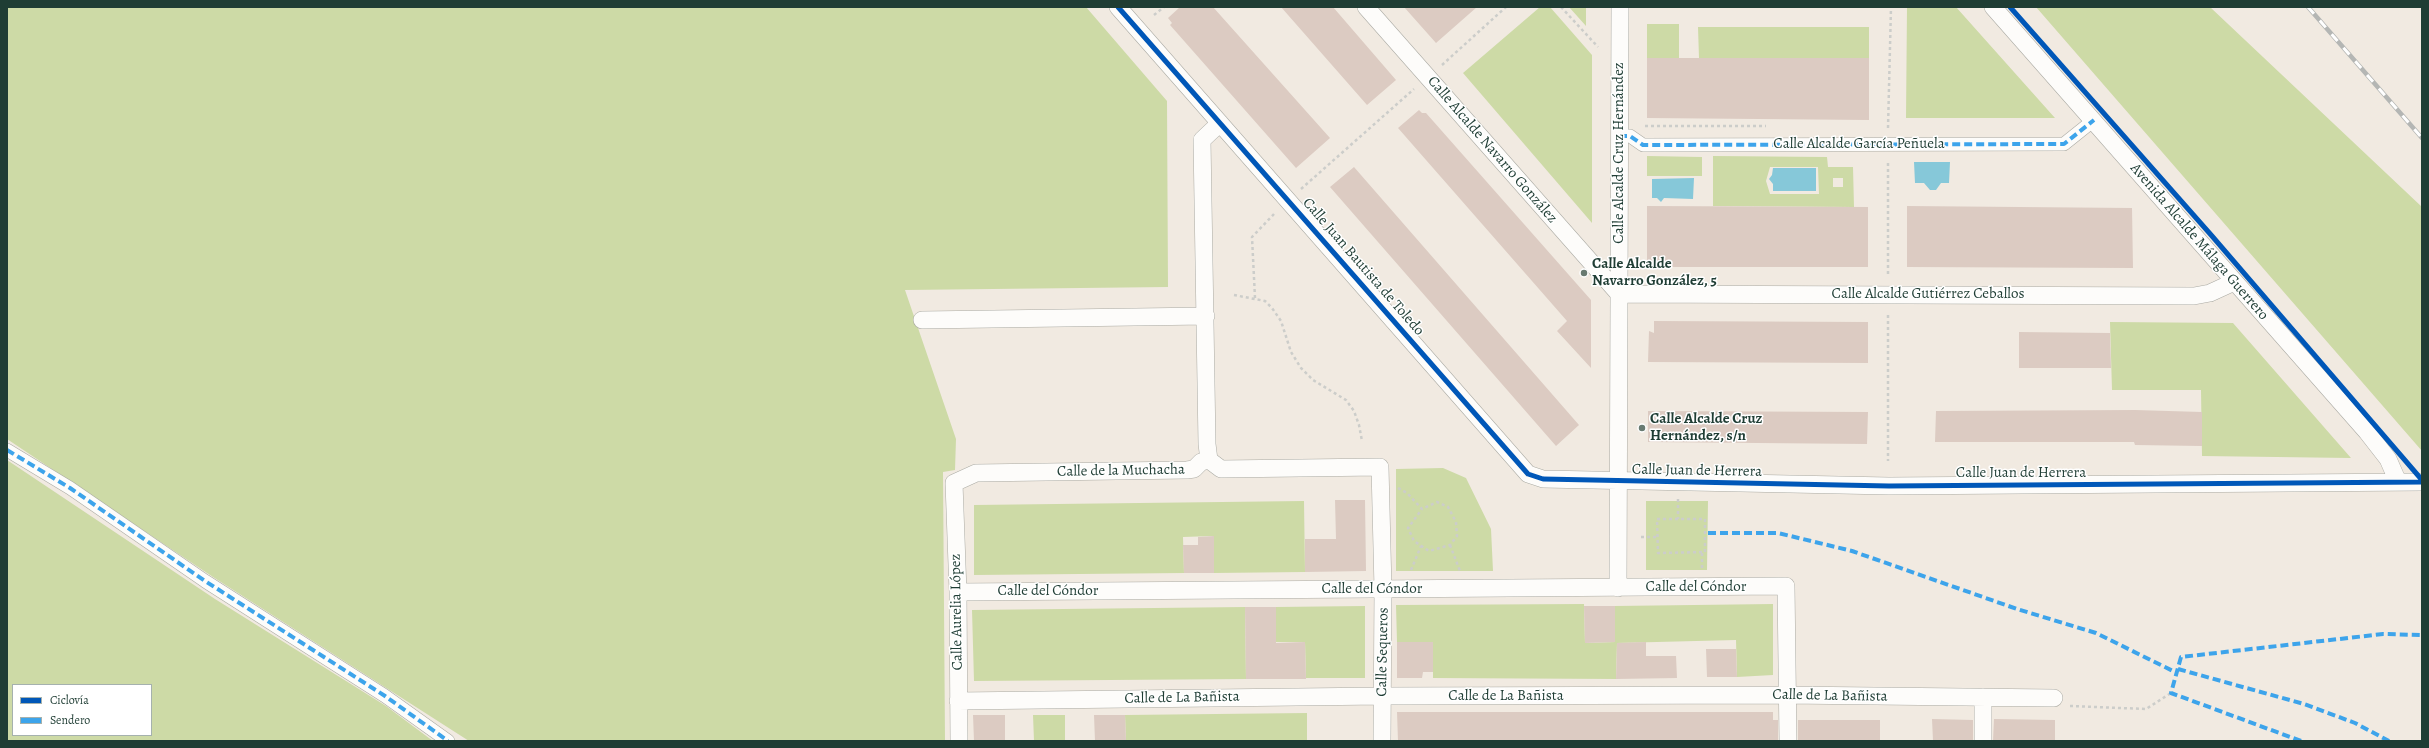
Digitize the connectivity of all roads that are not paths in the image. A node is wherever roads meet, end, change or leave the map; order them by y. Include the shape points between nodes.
1 (1118, 7) edge
2 (1366, 7) edge
3 (1620, 7) edge
4 (1993, 7) edge
5 (2094, 120) junction
6 (1220, 123) junction
7 (1619, 136) junction
8 (2234, 282) junction
9 (1619, 294) junction
10 (1206, 316) junction
11 (922, 320) dead end
12 (7, 450) edge
13 (1209, 460) junction
14 (1620, 481) junction
15 (2398, 482) junction
16 (2422, 482) edge
17 (954, 483) joint
18 (1618, 588) junction
19 (1383, 589) junction
20 (958, 592) junction
21 (1786, 695) junction
22 (1382, 696) junction
23 (1984, 697) junction
24 (958, 701) junction
25 (2061, 702) road end
26 (448, 741) edge
27 (959, 741) edge
28 (1382, 741) edge
29 (1788, 741) edge
30 (1983, 741) edge

1 - 6 street, Calle Juan Bautista de Toledo
2 - 9 street, Calle Alcalde Navarro González
3 - 7 street, Calle Alcalde Cruz Hernández
4 - 5 street, Avenida Alcalde Málaga Guerrero
5 - 7 street, Calle Alcalde García Peñuela via 2064,144 1643,145 1630,136
5 - 8 street, Avenida Alcalde Málaga Guerrero
6 - 10 street via 1202,140
6 - 14 street, Calle Juan Bautista de Toledo via 1528,474 1543,479
7 - 9 street, Calle Alcalde Cruz Hernández
8 - 9 street, Calle Alcalde Gutiérrez Ceballos via 2210,293 2194,296
8 - 15 street, Avenida Alcalde Málaga Guerrero via 2367,432 2388,459
9 - 14 street, Calle Alcalde Cruz Hernández
10 - 11 street
10 - 13 street
12 - 26 street via 70,488 205,581 385,696
13 - 17 street, Calle de la Muchacha via 1201,462 1194,470 976,473
13 - 19 street, Calle Sequeros via 1221,470 1380,467
14 - 15 street, Calle Juan de Herrera via 1889,486
14 - 18 street, Calle Alcalde Cruz Hernández
15 - 16 street, Calle Juan de Herrera
17 - 20 street, Calle Aurelia López
18 - 19 street, Calle del Cóndor
18 - 21 street, Calle del Cóndor via 1786,586
19 - 20 street, Calle del Cóndor
19 - 22 street, Calle Sequeros
20 - 24 street, Calle Aurelia López
21 - 22 street, Calle de La Bañista
21 - 23 street, Calle de La Bañista
21 - 29 street
22 - 24 street, Calle de La Bañista
22 - 28 street, Calle Sequeros
23 - 25 street, Calle de La Bañista
23 - 30 street
24 - 27 street, Calle Aurelia López

